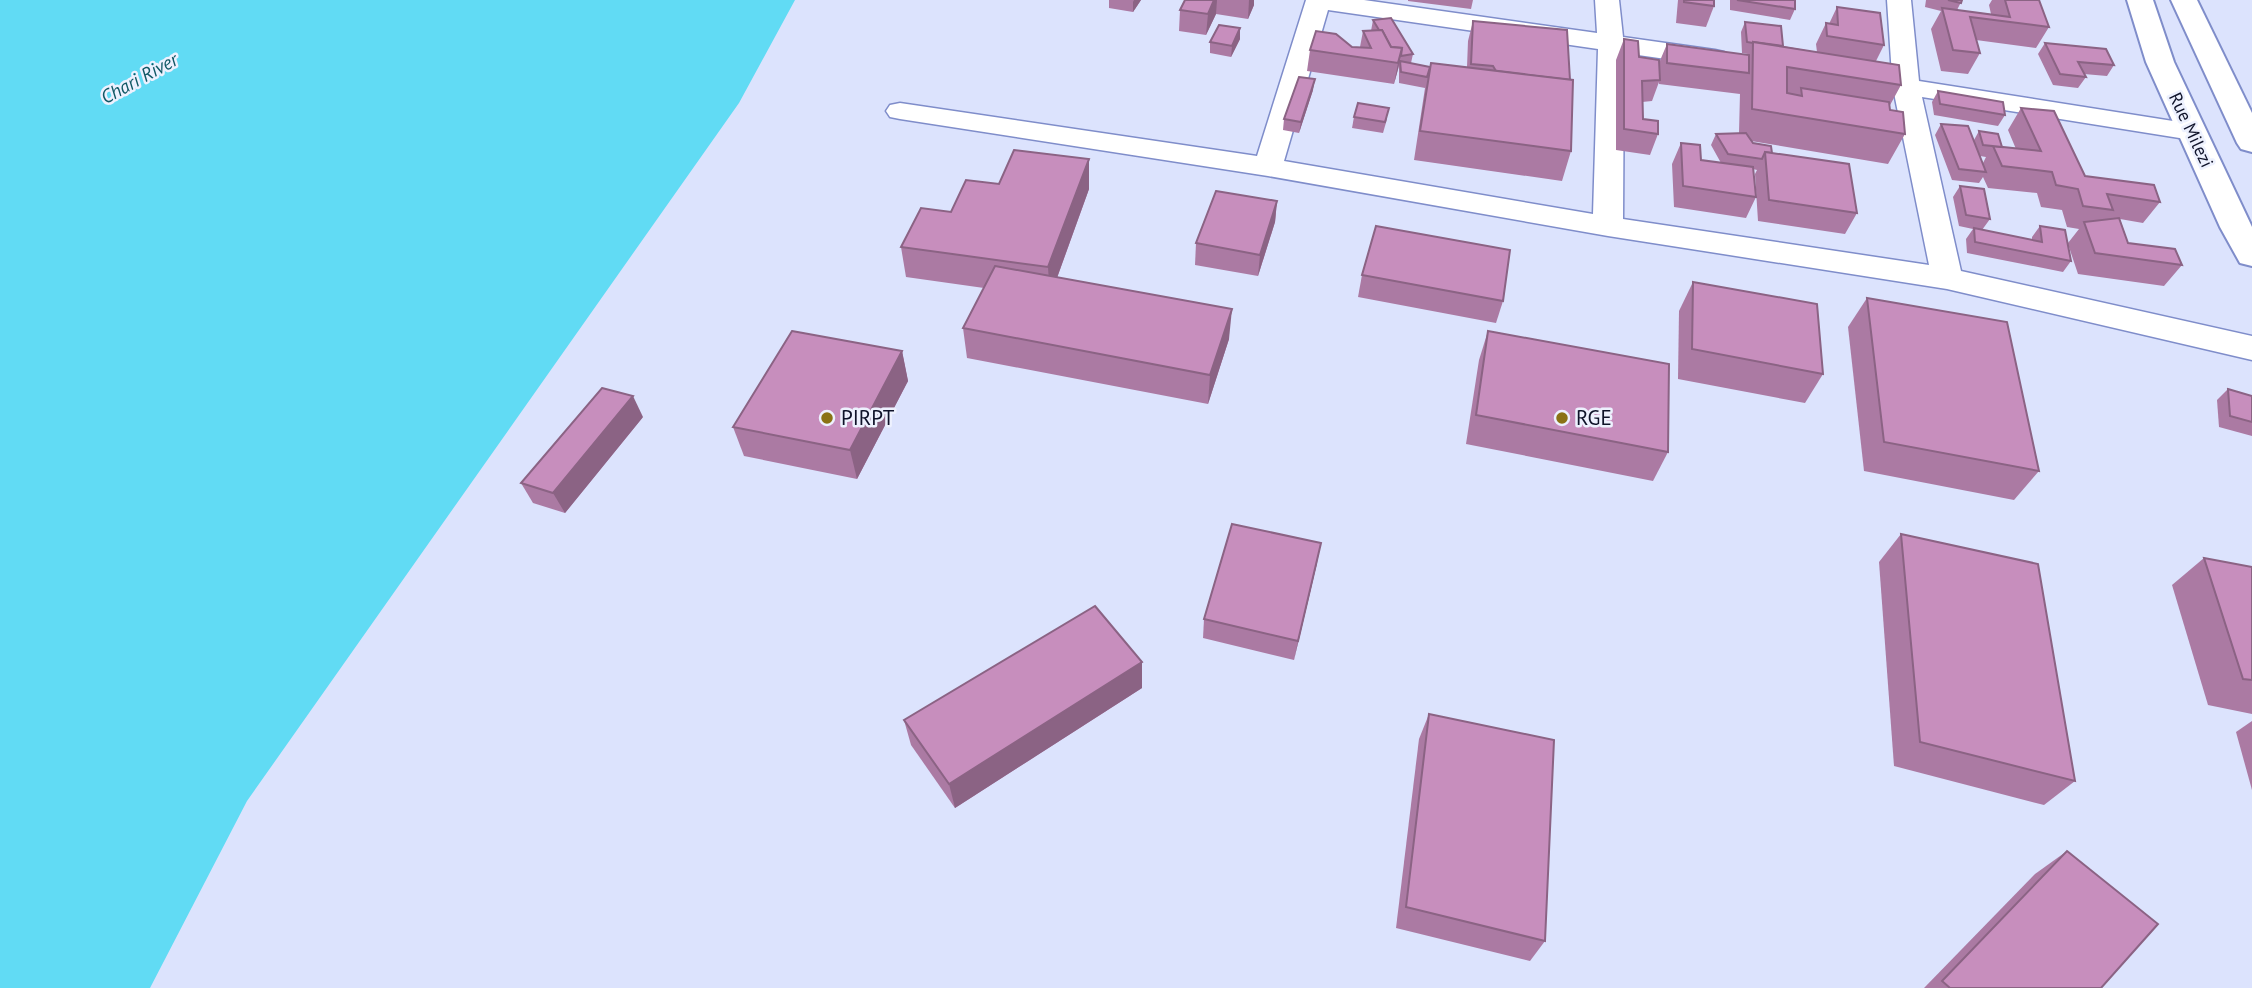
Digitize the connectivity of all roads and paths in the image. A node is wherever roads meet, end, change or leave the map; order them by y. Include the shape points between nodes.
1 (1318, 0) edge
2 (1607, 0) edge
3 (1899, 0) edge
4 (2140, 0) edge
5 (2184, 0) edge
6 (1611, 43) junction
7 (1745, 62) edge
8 (1826, 74) edge
9 (1906, 86) junction
10 (900, 111) dead end
11 (2192, 132) junction
12 (2252, 143) edge
13 (1268, 167) junction
14 (1608, 226) junction
15 (2252, 255) edge
16 (1947, 278) junction
17 (2252, 348) edge

1 - 6 street
1 - 13 street
2 - 6 street
3 - 9 street
4 - 11 street, Rue Milezi via 2160,62
5 - 12 street
6 - 7 street
6 - 14 street
8 - 9 street
9 - 11 street
9 - 16 street
10 - 13 street
11 - 15 street, Rue Milezi
13 - 14 street
14 - 16 street
16 - 17 street

